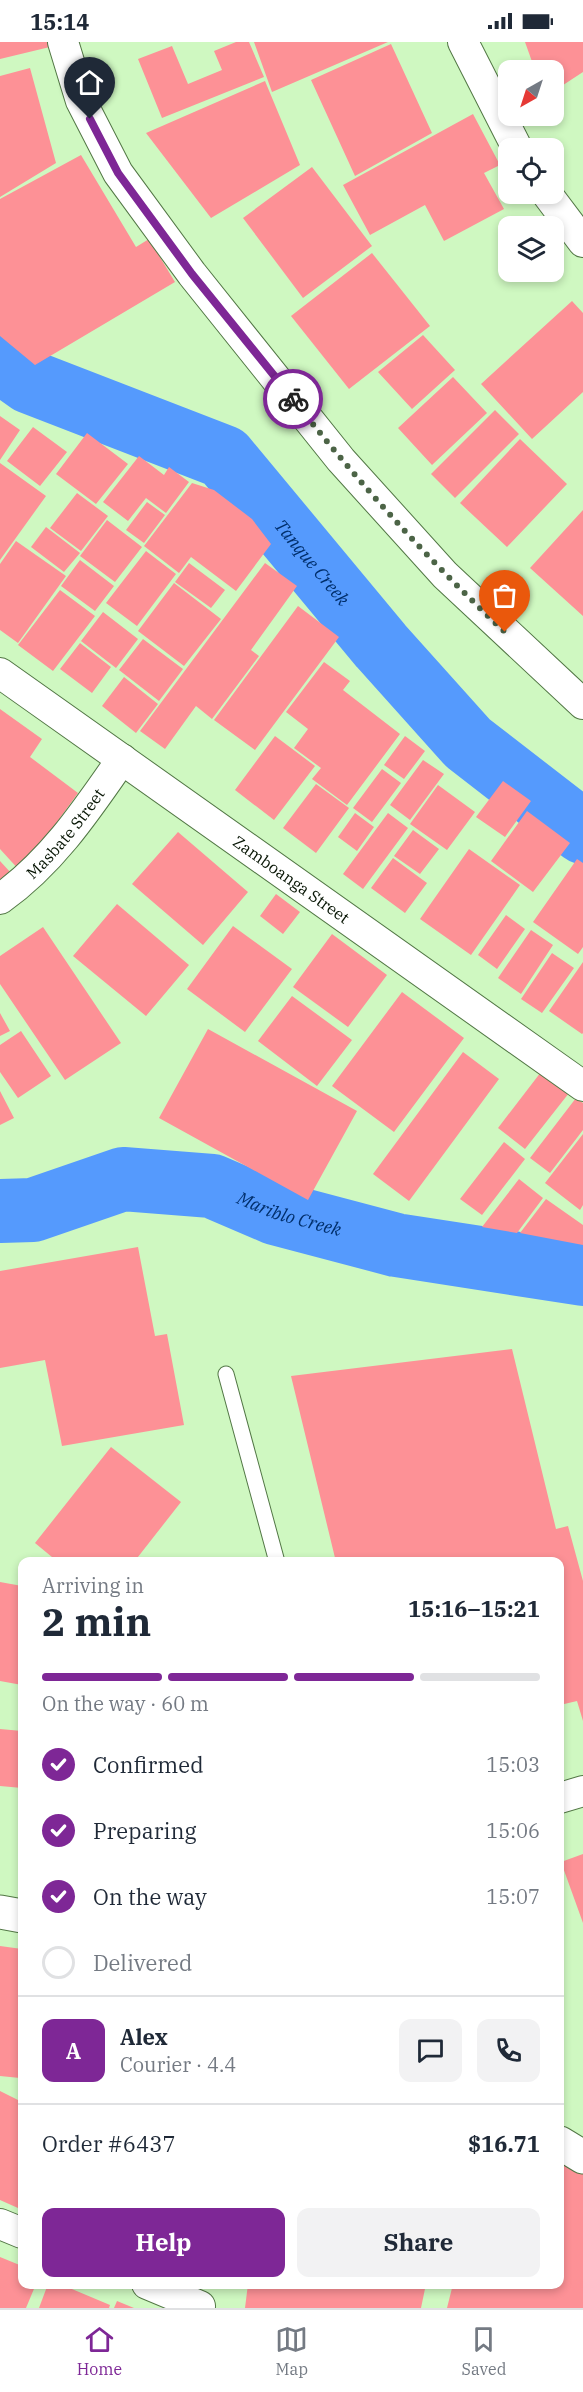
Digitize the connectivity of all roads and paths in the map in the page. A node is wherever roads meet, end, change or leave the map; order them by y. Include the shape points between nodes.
1 (63, 42) edge
2 (463, 42) edge
3 (512, 138) edge
4 (554, 204) edge
5 (583, 242) edge
6 (0, 674) edge
7 (583, 704) edge
8 (122, 759) junction
9 (0, 899) edge
10 (583, 1086) edge
11 (226, 1374) dead end
12 (276, 1557) edge
13 (583, 1791) edge
14 (564, 1797) edge
15 (0, 1912) edge
16 (18, 1915) edge
17 (564, 2145) edge
18 (583, 2157) edge
19 (0, 2224) edge
20 (18, 2231) edge
21 (164, 2289) edge
22 (201, 2300) edge

1 - 7 street via 81,101 118,173 192,274 341,460 445,575
2 - 3 street
4 - 5 street
6 - 8 street, Zamboanga Street
8 - 9 street, Masbate Street via 74,830 28,879
8 - 10 street, Zamboanga Street
11 - 12 lane
13 - 14 street
15 - 16 main road
17 - 18 main road
19 - 20 street
21 - 22 street

